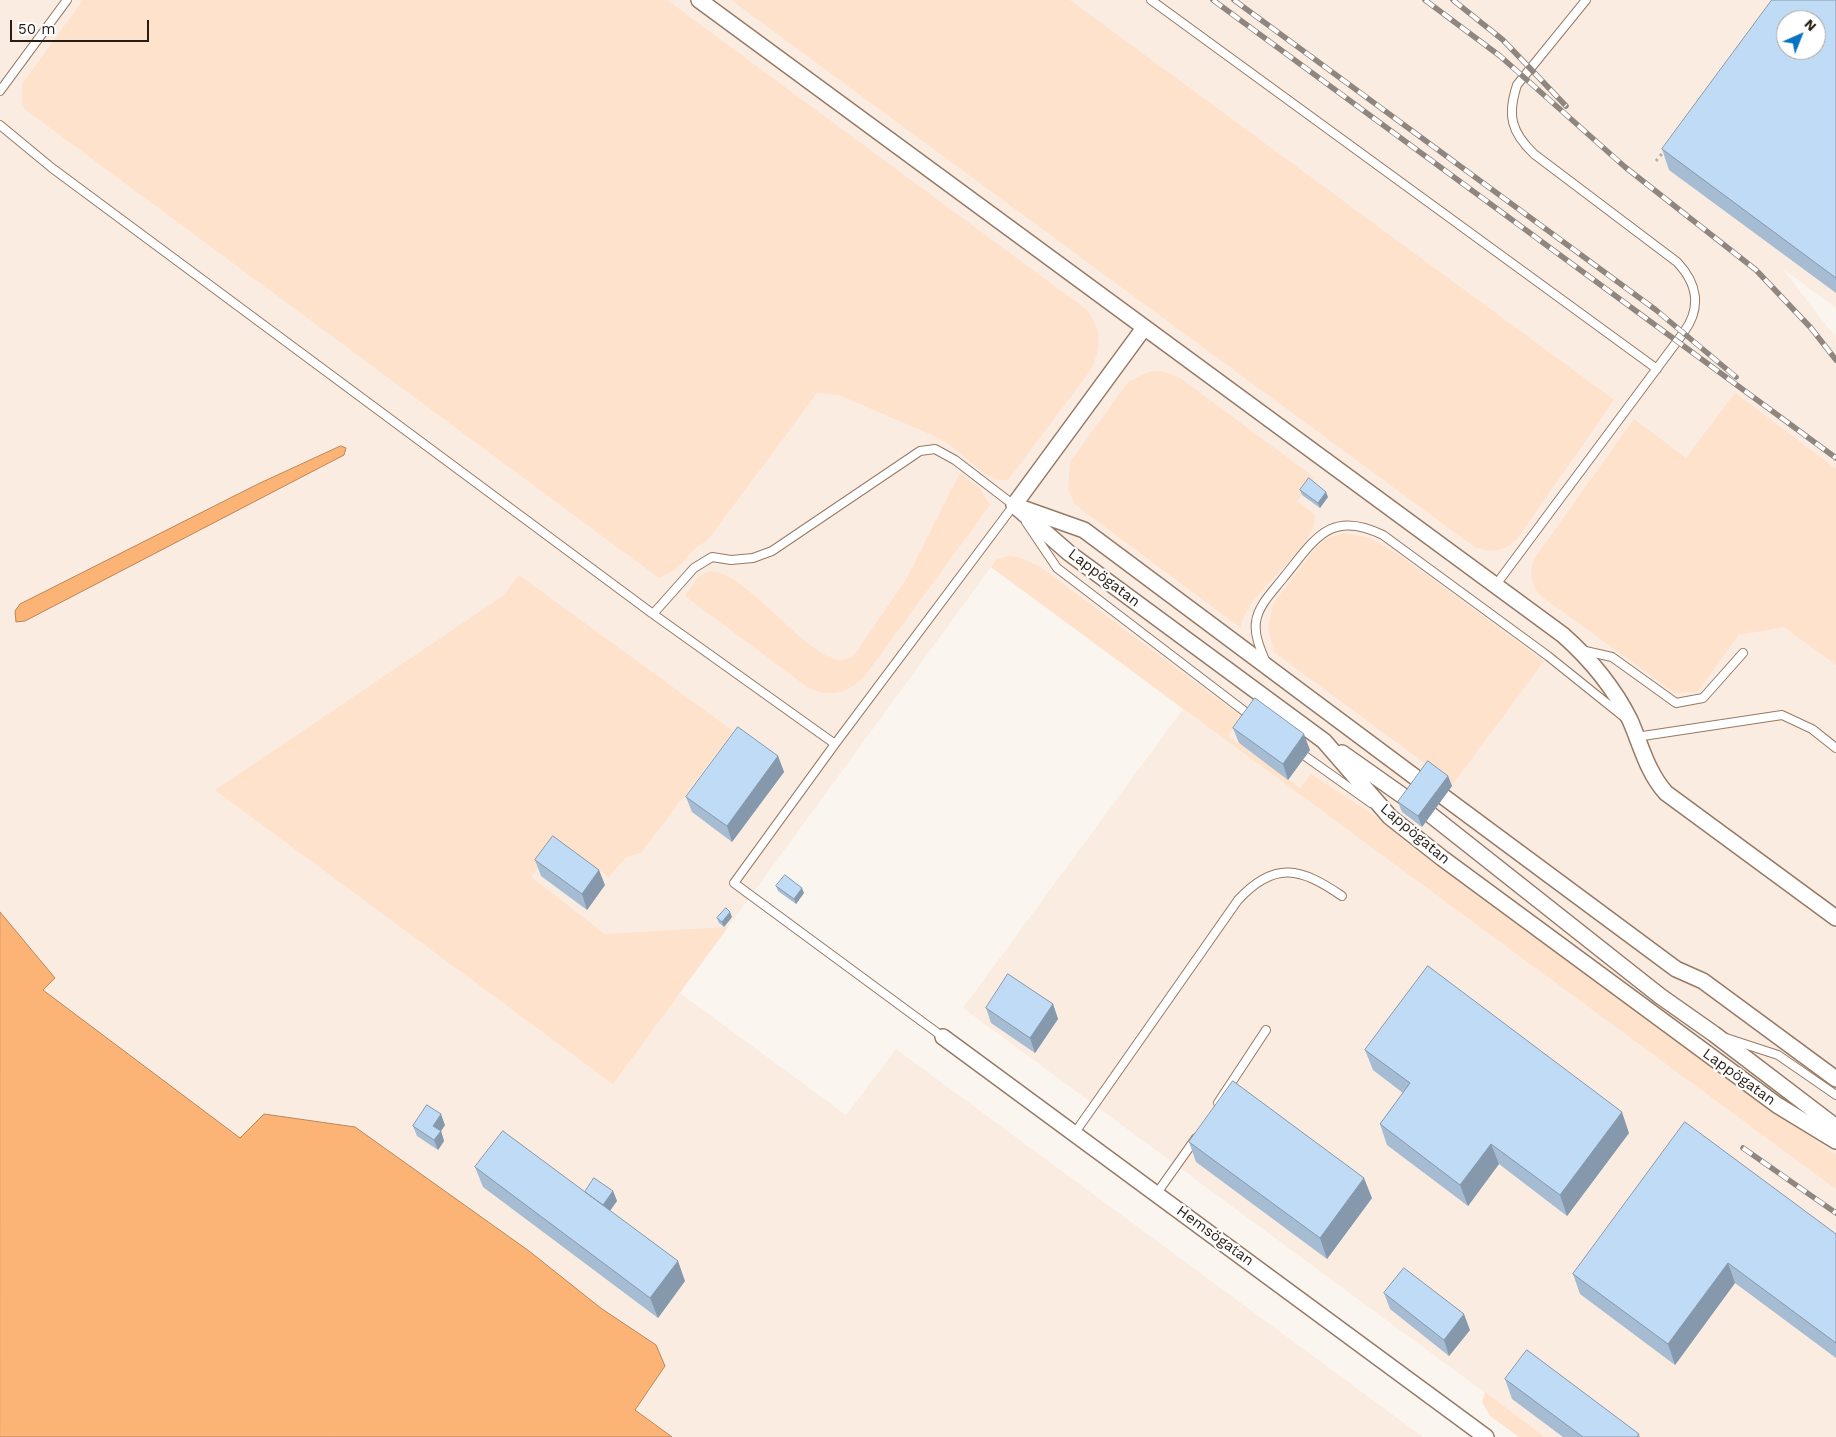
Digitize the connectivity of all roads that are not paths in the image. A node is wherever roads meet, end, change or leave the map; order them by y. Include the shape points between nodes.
1 (67, 0) edge
2 (699, 0) edge
3 (1151, 0) edge
4 (1586, 0) edge
5 (0, 91) edge
6 (0, 125) edge
7 (1144, 328) junction
8 (1657, 369) junction
9 (1014, 504) junction
10 (1495, 586) junction
11 (653, 614) junction
12 (1579, 649) junction
13 (1742, 653) dead end
14 (1266, 663) junction
15 (1256, 720) edge
16 (1630, 722) junction
17 (1636, 737) junction
18 (1324, 741) junction
19 (835, 744) junction
20 (1836, 748) edge
21 (1305, 756) dead end
22 (1424, 783) edge
23 (1444, 797) dead end
24 (1410, 801) edge
25 (1431, 815) dead end
26 (1390, 817) junction
27 (1342, 896) dead end
28 (1836, 918) edge
29 (1266, 1030) dead end
30 (1714, 1034) junction
31 (943, 1037) joint
32 (1836, 1079) edge
33 (1836, 1095) edge
34 (1214, 1110) edge
35 (1836, 1128) edge
36 (1074, 1134) junction
37 (1198, 1134) edge
38 (1836, 1141) edge
39 (1157, 1194) junction
40 (1486, 1437) edge

1 - 5 lane
2 - 7 street
3 - 8 lane
4 - 8 lane via 1518,85 1512,101 1514,128 1534,154 1677,262 1693,283 1695,308 1692,319
6 - 11 lane via 52,168
7 - 9 street
7 - 10 street
8 - 10 lane
9 - 11 lane via 956,460 935,449 920,451 772,551 753,558 731,560 712,557 694,568
9 - 14 street, Lappögatan via 1084,530
9 - 15 lane via 1058,568
9 - 18 street, Lappögatan via 1068,553
9 - 19 lane
10 - 12 street
11 - 19 lane
12 - 13 lane via 1612,657 1676,703 1703,698
12 - 16 street via 1619,700
14 - 16 lane via 1256,628 1262,607 1320,534 1338,526 1360,526 1383,535 1548,656
14 - 22 street, Lappögatan
16 - 17 street
17 - 20 lane via 1782,715 1812,729
17 - 28 street via 1652,773 1666,793
18 - 24 street
18 - 26 street, Lappögatan
19 - 31 lane via 734,883
21 - 26 lane
23 - 32 street via 1676,968 1703,982
25 - 30 street via 1660,996
26 - 38 street, Lappögatan via 1777,1105
27 - 36 lane via 1319,880 1285,872 1264,878 1250,887
29 - 34 lane
30 - 33 lane via 1778,1055
30 - 35 street
31 - 36 street, Hemsögatan
36 - 39 street, Hemsögatan
37 - 39 lane
39 - 40 street, Hemsögatan

